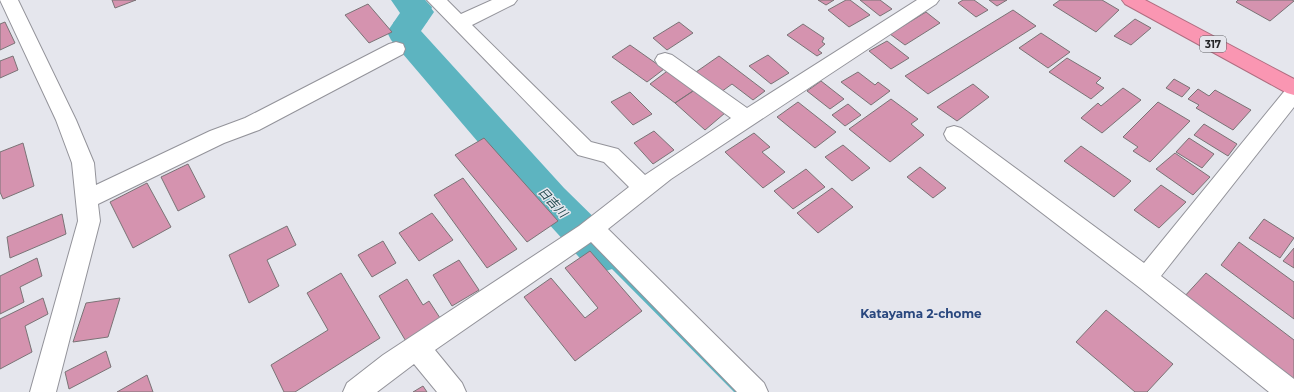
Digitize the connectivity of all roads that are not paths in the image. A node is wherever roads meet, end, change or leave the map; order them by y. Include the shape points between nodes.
1 (8, 0) edge
2 (436, 0) edge
3 (508, 0) edge
4 (930, 0) edge
5 (1132, 0) edge
6 (459, 23) junction
7 (396, 49) dead end
8 (665, 60) dead end
9 (1294, 88) edge
10 (1294, 93) edge
11 (747, 119) junction
12 (954, 134) dead end
13 (644, 188) junction
14 (87, 199) junction
15 (585, 234) junction
16 (1148, 280) junction
17 (417, 347) junction
18 (43, 392) edge
19 (356, 392) edge
20 (453, 392) edge
21 (755, 392) edge
22 (1290, 392) edge

1 - 14 street via 69,127 83,163
2 - 6 street
3 - 6 street
4 - 11 street
5 - 9 highway, 317
6 - 13 street via 585,149 611,155
7 - 14 street via 252,124 217,137
8 - 11 street
10 - 16 street via 1150,273
11 - 13 street
12 - 16 street
13 - 15 street
14 - 18 street via 89,221
15 - 17 street
15 - 21 street via 667,305
16 - 22 street
17 - 19 street
17 - 20 street

